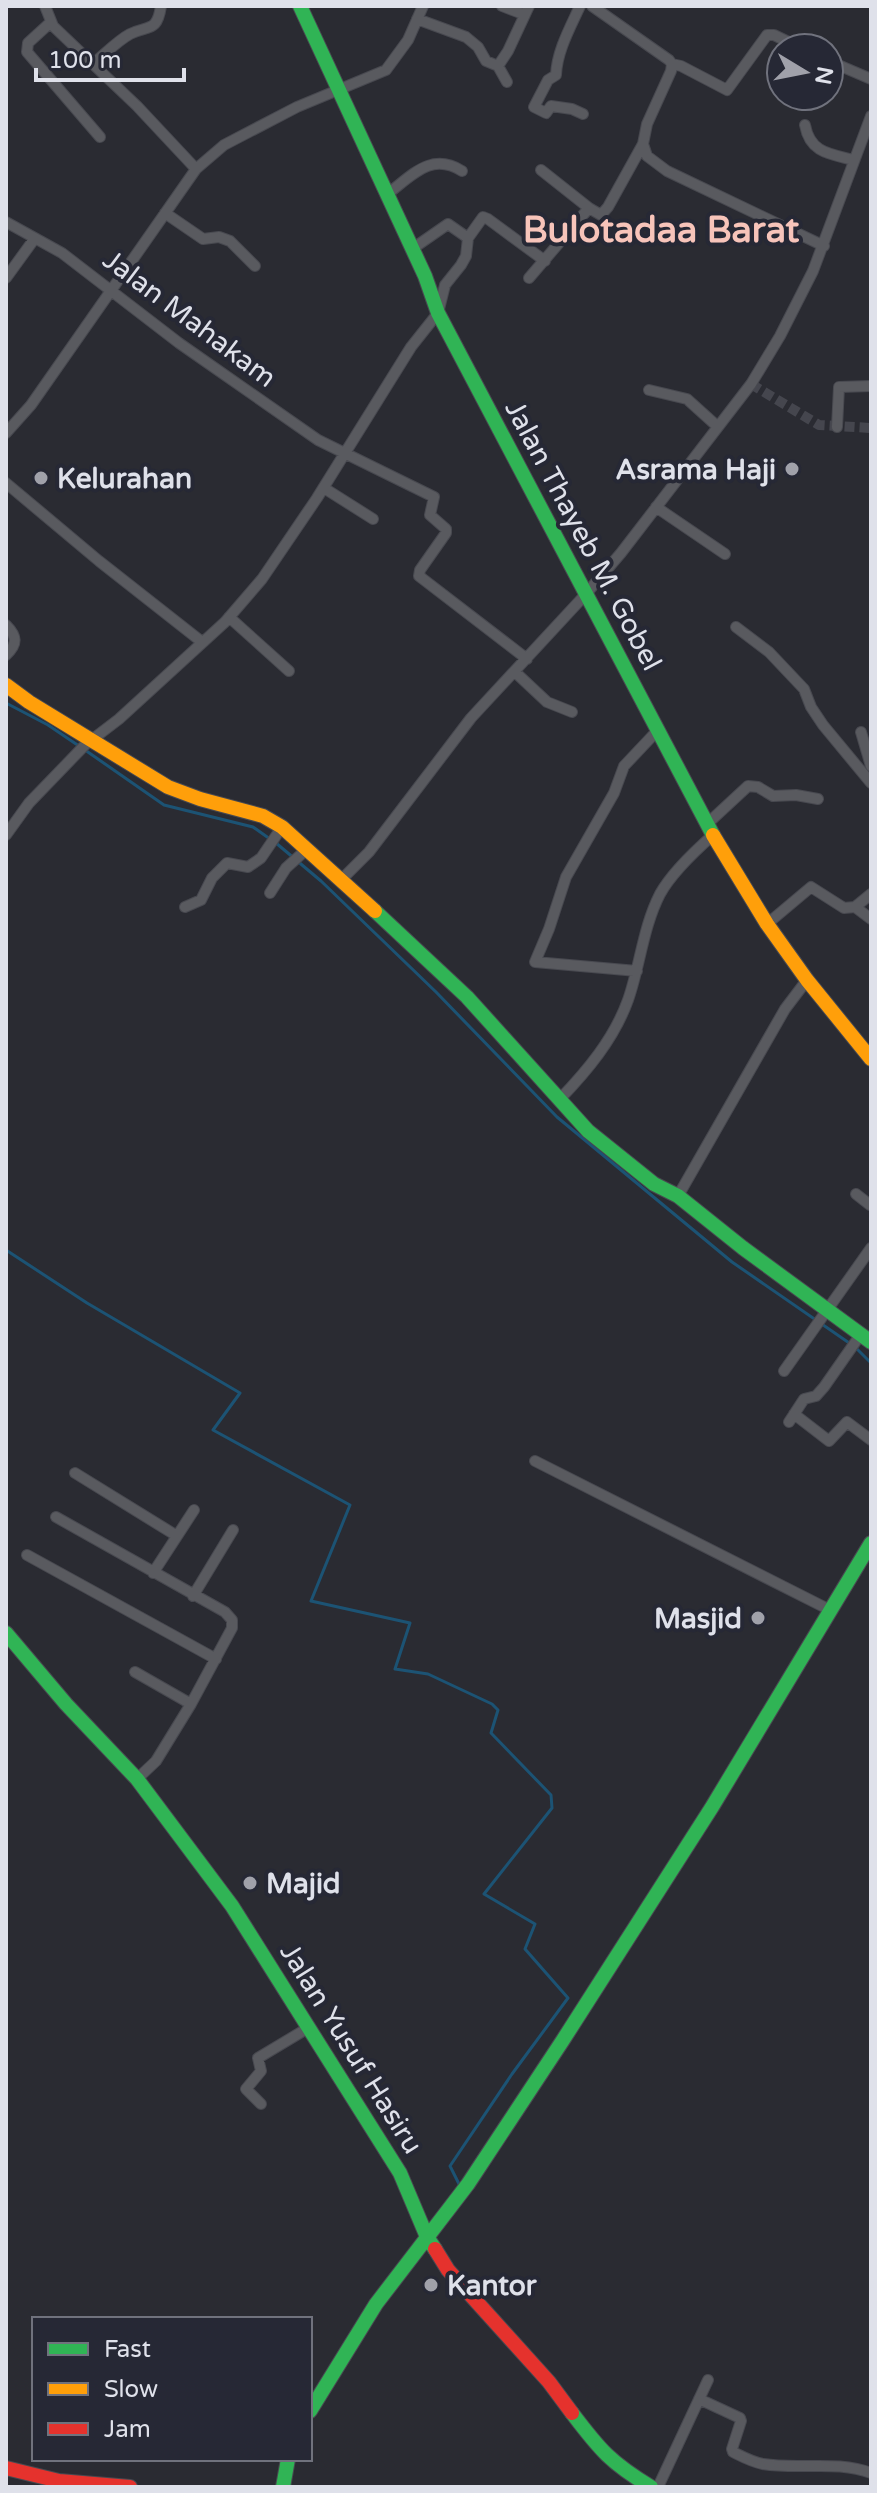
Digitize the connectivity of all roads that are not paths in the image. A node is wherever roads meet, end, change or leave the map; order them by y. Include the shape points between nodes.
1 (45, 6) edge
2 (161, 6) edge
3 (300, 6) edge
4 (423, 6) edge
5 (502, 6) edge
6 (580, 6) edge
7 (592, 6) edge
8 (526, 10) edge
9 (417, 19) junction
10 (51, 22) junction
11 (765, 38) edge
12 (94, 63) junction
13 (672, 64) junction
14 (498, 66) junction
15 (845, 68) edge
16 (871, 79) edge
17 (507, 82) dead end
18 (338, 91) junction
19 (583, 114) dead end
20 (871, 116) edge
21 (805, 125) dead end
22 (100, 137) dead end
23 (643, 144) junction
24 (854, 160) junction
25 (196, 169) junction
26 (541, 170) dead end
27 (462, 171) dead end
28 (386, 195) junction
29 (589, 208) junction
30 (165, 213) junction
31 (6, 222) edge
32 (35, 238) junction
33 (468, 238) junction
34 (824, 246) junction
35 (412, 249) junction
36 (545, 261) junction
37 (255, 266) dead end
38 (6, 278) edge
39 (529, 278) dead end
40 (109, 292) junction
41 (438, 313) junction
42 (871, 386) edge
43 (649, 390) dead end
44 (718, 427) junction
45 (837, 427) dead end
46 (6, 433) edge
47 (344, 455) junction
48 (6, 483) edge
49 (324, 488) junction
50 (656, 507) junction
51 (373, 519) dead end
52 (725, 554) dead end
53 (585, 595) junction
54 (229, 617) junction
55 (6, 625) edge
56 (736, 627) dead end
57 (202, 642) junction
58 (6, 655) edge
59 (527, 659) junction
60 (289, 671) dead end
61 (515, 672) junction
62 (6, 685) edge
63 (572, 712) dead end
64 (657, 731) junction
65 (861, 732) dead end
66 (85, 746) junction
67 (870, 774) edge
68 (818, 799) dead end
69 (710, 830) junction
70 (6, 835) edge
71 (276, 837) junction
72 (300, 855) junction
73 (341, 880) junction
74 (270, 893) dead end
75 (871, 894) edge
76 (185, 907) dead end
77 (855, 907) junction
78 (871, 919) edge
79 (767, 924) junction
80 (637, 971) junction
81 (807, 980) junction
82 (871, 1059) edge
83 (559, 1100) junction
84 (856, 1194) dead end
85 (678, 1196) junction
86 (871, 1205) edge
87 (871, 1248) edge
88 (820, 1318) junction
89 (859, 1342) edge
90 (784, 1371) dead end
91 (871, 1440) edge
92 (535, 1461) dead end
93 (75, 1473) dead end
94 (194, 1510) dead end
95 (56, 1517) dead end
96 (233, 1530) dead end
97 (177, 1536) junction
98 (871, 1543) edge
99 (27, 1555) dead end
100 (153, 1573) junction
101 (193, 1596) junction
102 (830, 1610) junction
103 (6, 1633) edge
104 (216, 1659) junction
105 (135, 1672) dead end
106 (191, 1704) junction
107 (137, 1779) junction
108 (308, 2028) junction
109 (261, 2104) dead end
110 (427, 2237) junction
111 (708, 2380) dead end
112 (699, 2399) junction
113 (312, 2408) edge
114 (288, 2461) edge
115 (6, 2468) edge
116 (871, 2473) edge
117 (58, 2484) edge
118 (119, 2487) edge
119 (130, 2487) edge
120 (283, 2487) edge
121 (651, 2487) edge
122 (658, 2487) edge

1 - 10 street
2 - 12 street via 151,27 131,33
3 - 18 street, Jalan Thayeb M. Gobel
4 - 9 street
5 - 8 street
6 - 19 street via 556,75 534,107 546,113 551,106
7 - 13 street
8 - 14 street
9 - 14 street via 466,37 486,61
9 - 18 street via 386,70
10 - 12 street
10 - 22 street via 28,43 27,52
11 - 13 street via 727,90
12 - 25 street
13 - 23 street
14 - 17 street
15 - 16 street
18 - 25 street via 224,145
18 - 28 street, Jalan Thayeb M. Gobel
20 - 24 street
21 - 24 street via 813,146
23 - 29 street via 604,213
23 - 34 street via 653,162 667,171
24 - 34 street
25 - 30 street
26 - 29 street
27 - 28 street via 428,164
28 - 35 street, Jalan Thayeb M. Gobel
29 - 36 street
30 - 37 street via 203,239 230,241
30 - 40 street
31 - 32 street, Jalan Mahakam
32 - 38 street
32 - 40 street, Jalan Mahakam
33 - 35 street via 448,224
33 - 36 street via 484,217
33 - 41 street via 466,256 443,289
34 - 44 street via 767,359
35 - 41 street, Jalan Thayeb M. Gobel
36 - 39 street
40 - 46 street
40 - 47 street, Jalan Mahakam
41 - 47 street
41 - 53 street, Jalan Thayeb M. Gobel
42 - 45 street via 839,387
43 - 44 street via 687,399
44 - 50 street
47 - 49 street
47 - 59 street, Jalan Mahakam via 434,497 430,515 446,533 419,576
48 - 57 street
49 - 51 street
49 - 54 street via 262,579
50 - 52 street
50 - 53 street
53 - 59 street
53 - 64 street, Jalan Thayeb M. Gobel
54 - 57 street
54 - 60 street
55 - 58 street via 15,639
56 - 67 street via 804,689 823,725
57 - 66 street
59 - 61 street
61 - 63 street via 547,702
61 - 73 street via 462,728 369,852
62 - 66 street
64 - 69 street, Jalan Thayeb M. Gobel
64 - 80 street via 624,766 566,877 535,962
65 - 67 street
66 - 70 street via 29,803
66 - 71 street via 168,787 263,816
68 - 69 street via 773,796 748,786
69 - 79 street, Jalan Thayeb M. Gobel
69 - 80 street via 660,895
71 - 72 street
71 - 76 street via 251,866 227,863 201,900
72 - 73 street
72 - 74 street
73 - 83 street via 467,997
75 - 77 street
77 - 78 street
77 - 79 street via 844,908 811,887
79 - 81 street, Jalan Thayeb M. Gobel
80 - 83 street via 604,1047
81 - 82 street, Jalan Thayeb M. Gobel
81 - 85 street via 785,1009
83 - 85 street via 622,1160
84 - 86 street
85 - 88 street
87 - 88 street
88 - 89 street
88 - 90 street
89 - 91 street via 792,1418 829,1441 847,1422
92 - 102 street
93 - 97 street
94 - 97 street
95 - 100 street
96 - 101 street
97 - 100 street
98 - 102 street
99 - 104 street
100 - 101 street
101 - 104 street via 232,1620
102 - 110 street via 563,2040
103 - 107 street, Jalan Yusuf Hasiru
104 - 106 street
105 - 106 street
106 - 107 street via 156,1761
107 - 108 street, Jalan Yusuf Hasiru via 232,1906
108 - 109 street via 258,2058 261,2071 246,2087
108 - 110 street, Jalan Yusuf Hasiru via 400,2173
110 - 113 street via 364,2322
110 - 121 street, Jalan Yusuf Hasiru via 448,2270 549,2382 599,2449
111 - 112 street
112 - 116 street via 740,2418 732,2449 751,2460
112 - 122 street
114 - 120 street
115 - 117 street
117 - 118 street
118 - 119 street

